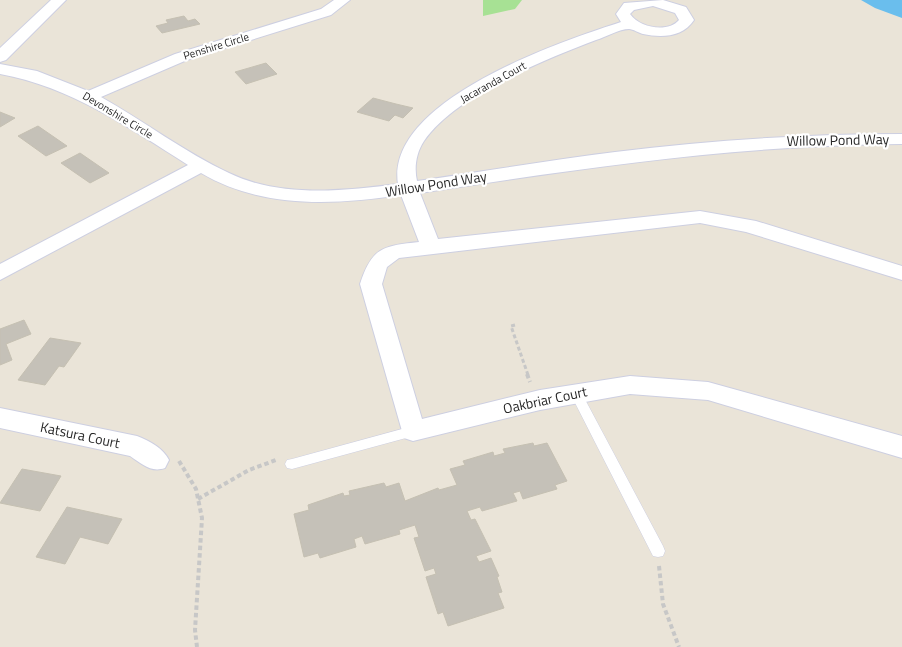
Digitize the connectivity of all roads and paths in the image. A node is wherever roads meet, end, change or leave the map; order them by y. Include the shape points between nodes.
1 (59, 0) edge
2 (343, 0) edge
3 (630, 24) dead end
4 (0, 57) edge
5 (0, 69) edge
6 (89, 96) junction
7 (902, 139) edge
8 (201, 166) junction
9 (410, 188) junction
10 (431, 247) junction
11 (0, 273) edge
12 (902, 273) edge
13 (515, 325) dead end
14 (576, 393) junction
15 (540, 400) junction
16 (0, 418) edge
17 (413, 430) junction
18 (902, 447) edge
19 (156, 460) joint
20 (292, 464) joint
21 (198, 499) junction
22 (658, 551) joint
23 (197, 647) edge
24 (679, 647) edge

1 - 4 street
2 - 6 street, Penshire Circle via 326,12 181,57
3 - 9 street, Jacaranda Court via 589,36 542,56 440,113 414,142 406,164
5 - 6 street, Devonshire Circle via 16,71
6 - 8 street, Devonshire Circle
7 - 9 street, Willow Pond Way via 793,141 711,148 574,163
8 - 9 street, Willow Pond Way via 246,188 302,197 337,197
8 - 11 street
9 - 10 street
10 - 12 street via 700,217 749,226
10 - 17 street via 393,252 377,264 371,284
13 - 15 path via 510,326 525,373
14 - 15 street, Oakbriar Court
14 - 18 street, Oakbriar Court via 630,385 708,391
14 - 22 lane
15 - 17 street, Oakbriar Court
16 - 19 street, Katsura Court via 137,447
17 - 20 lane
19 - 21 path via 178,460 196,489
20 - 21 path via 275,460 249,470
21 - 23 path via 202,518 195,630
22 - 24 path via 663,604

